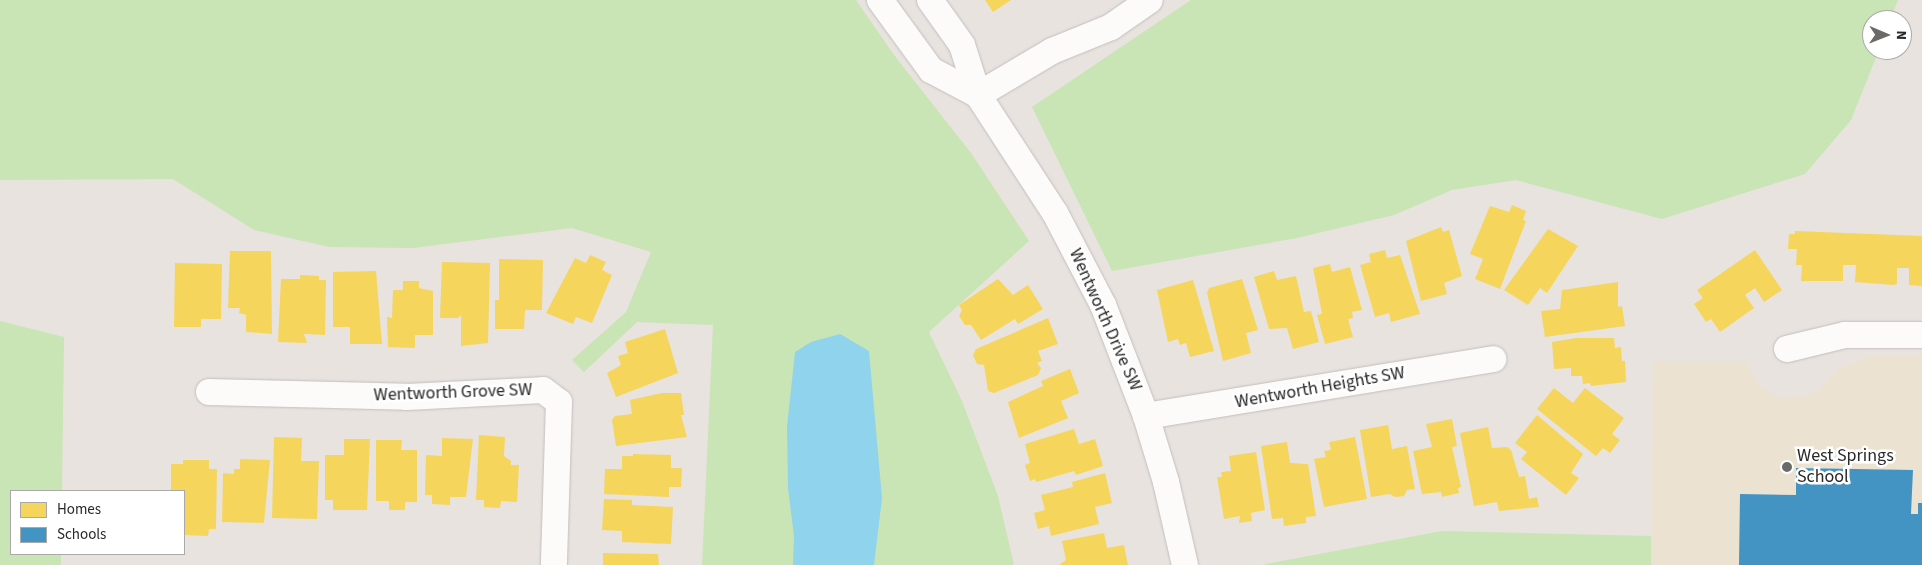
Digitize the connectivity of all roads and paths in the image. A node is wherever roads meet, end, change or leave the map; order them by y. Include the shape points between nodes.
1 (880, 0) edge
2 (930, 0) edge
3 (1150, 0) edge
4 (978, 96) junction
5 (1922, 335) edge
6 (1787, 348) dead end
7 (1493, 359) dead end
8 (210, 392) dead end
9 (1146, 416) junction
10 (554, 565) edge
11 (1185, 565) edge

1 - 4 street, Wentworth Drive SW via 931,70
2 - 4 street, Wentworth Drive SW via 962,45
3 - 4 street via 1111,27 1052,51
4 - 9 street, Wentworth Drive SW via 1031,174 1083,264
5 - 6 street via 1845,335
7 - 9 street, Wentworth Heights SW
8 - 10 street, Wentworth Grove SW via 407,397 543,390 559,402
9 - 11 street, Wentworth Drive SW via 1166,482

